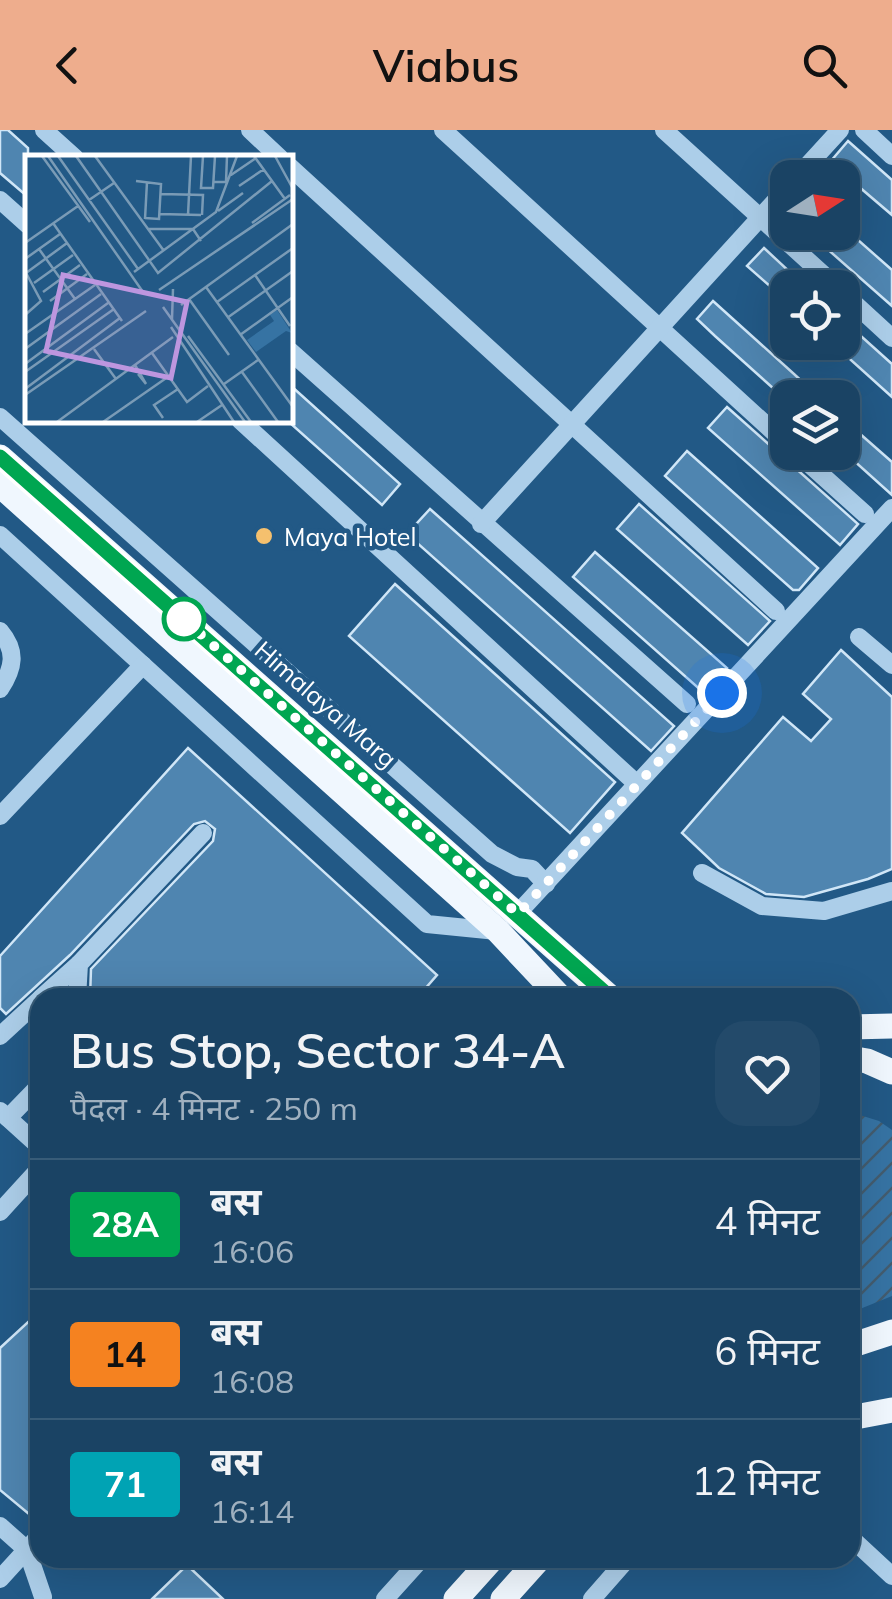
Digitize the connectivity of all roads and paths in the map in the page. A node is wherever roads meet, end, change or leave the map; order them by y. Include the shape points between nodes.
1 (44, 130) edge
2 (250, 130) edge
3 (443, 130) edge
4 (664, 130) edge
5 (840, 130) edge
6 (864, 130) edge
7 (72, 155) edge
8 (277, 155) edge
9 (892, 156) edge
10 (812, 160) edge
11 (292, 169) edge
12 (0, 200) edge
13 (770, 206) edge
14 (761, 216) junction
15 (25, 222) edge
16 (819, 270) edge
17 (860, 308) edge
18 (658, 329) junction
19 (892, 338) edge
20 (292, 353) edge
21 (0, 417) edge
22 (242, 422) edge
23 (571, 425) junction
24 (770, 429) edge
25 (0, 457) edge
26 (816, 470) edge
27 (0, 485) edge
28 (892, 508) edge
29 (864, 514) dead end
30 (482, 524) junction
31 (0, 534) edge
32 (776, 611) dead end
33 (0, 631) edge
34 (860, 638) dead end
35 (143, 665) junction
36 (892, 665) edge
37 (0, 689) edge
38 (687, 704) dead end
39 (638, 784) junction
40 (0, 816) edge
41 (203, 834) dead end
42 (702, 872) dead end
43 (546, 884) junction
44 (892, 891) edge
45 (518, 914) junction
46 (498, 931) junction
47 (79, 964) junction
48 (52, 988) edge
49 (78, 988) edge
50 (552, 988) edge
51 (600, 988) edge
52 (30, 1008) edge
53 (892, 1026) edge
54 (860, 1027) edge
55 (0, 1036) edge
56 (860, 1060) edge
57 (892, 1072) edge
58 (30, 1093) edge
59 (4, 1115) edge
60 (30, 1138) edge
61 (30, 1179) edge
62 (0, 1212) edge
63 (892, 1333) edge
64 (860, 1343) edge
65 (892, 1410) edge
66 (860, 1416) edge
67 (0, 1526) edge
68 (30, 1546) edge
69 (860, 1546) edge
70 (26, 1550) junction
71 (30, 1561) edge
72 (33, 1568) edge
73 (413, 1568) edge
74 (484, 1568) edge
75 (531, 1568) edge
76 (619, 1568) edge
77 (892, 1576) edge
78 (0, 1579) edge
79 (43, 1597) edge
80 (384, 1599) edge
81 (456, 1599) edge
82 (503, 1599) edge
83 (592, 1599) edge

1 - 7 street
2 - 8 street
3 - 18 street
4 - 14 street
5 - 10 street
6 - 9 street
11 - 23 street
12 - 15 street
13 - 14 street
14 - 16 street
14 - 18 street
17 - 19 street
18 - 23 street
18 - 24 street
20 - 30 street
21 - 43 street via 492,854 532,869
22 - 39 street
23 - 30 street
23 - 32 street
25 - 45 main road, Himalaya Marg
26 - 29 street
27 - 46 main road
28 - 39 street
30 - 38 street
31 - 35 street
33 - 37 street via 13,665
34 - 36 street
35 - 40 street
35 - 46 street via 427,924
39 - 43 street
41 - 47 street
42 - 44 street via 762,906 824,911
43 - 45 street
45 - 51 main road, Himalaya Marg
46 - 50 main road
47 - 48 street
47 - 49 street
52 - 55 street
53 - 54 main road
56 - 57 main road
58 - 59 street
59 - 60 street
61 - 62 street
63 - 64 main road
65 - 66 main road
67 - 70 street
68 - 70 street
69 - 77 street
70 - 71 street
70 - 78 street
72 - 79 street
73 - 80 street
74 - 81 main road
75 - 82 main road
76 - 83 street

